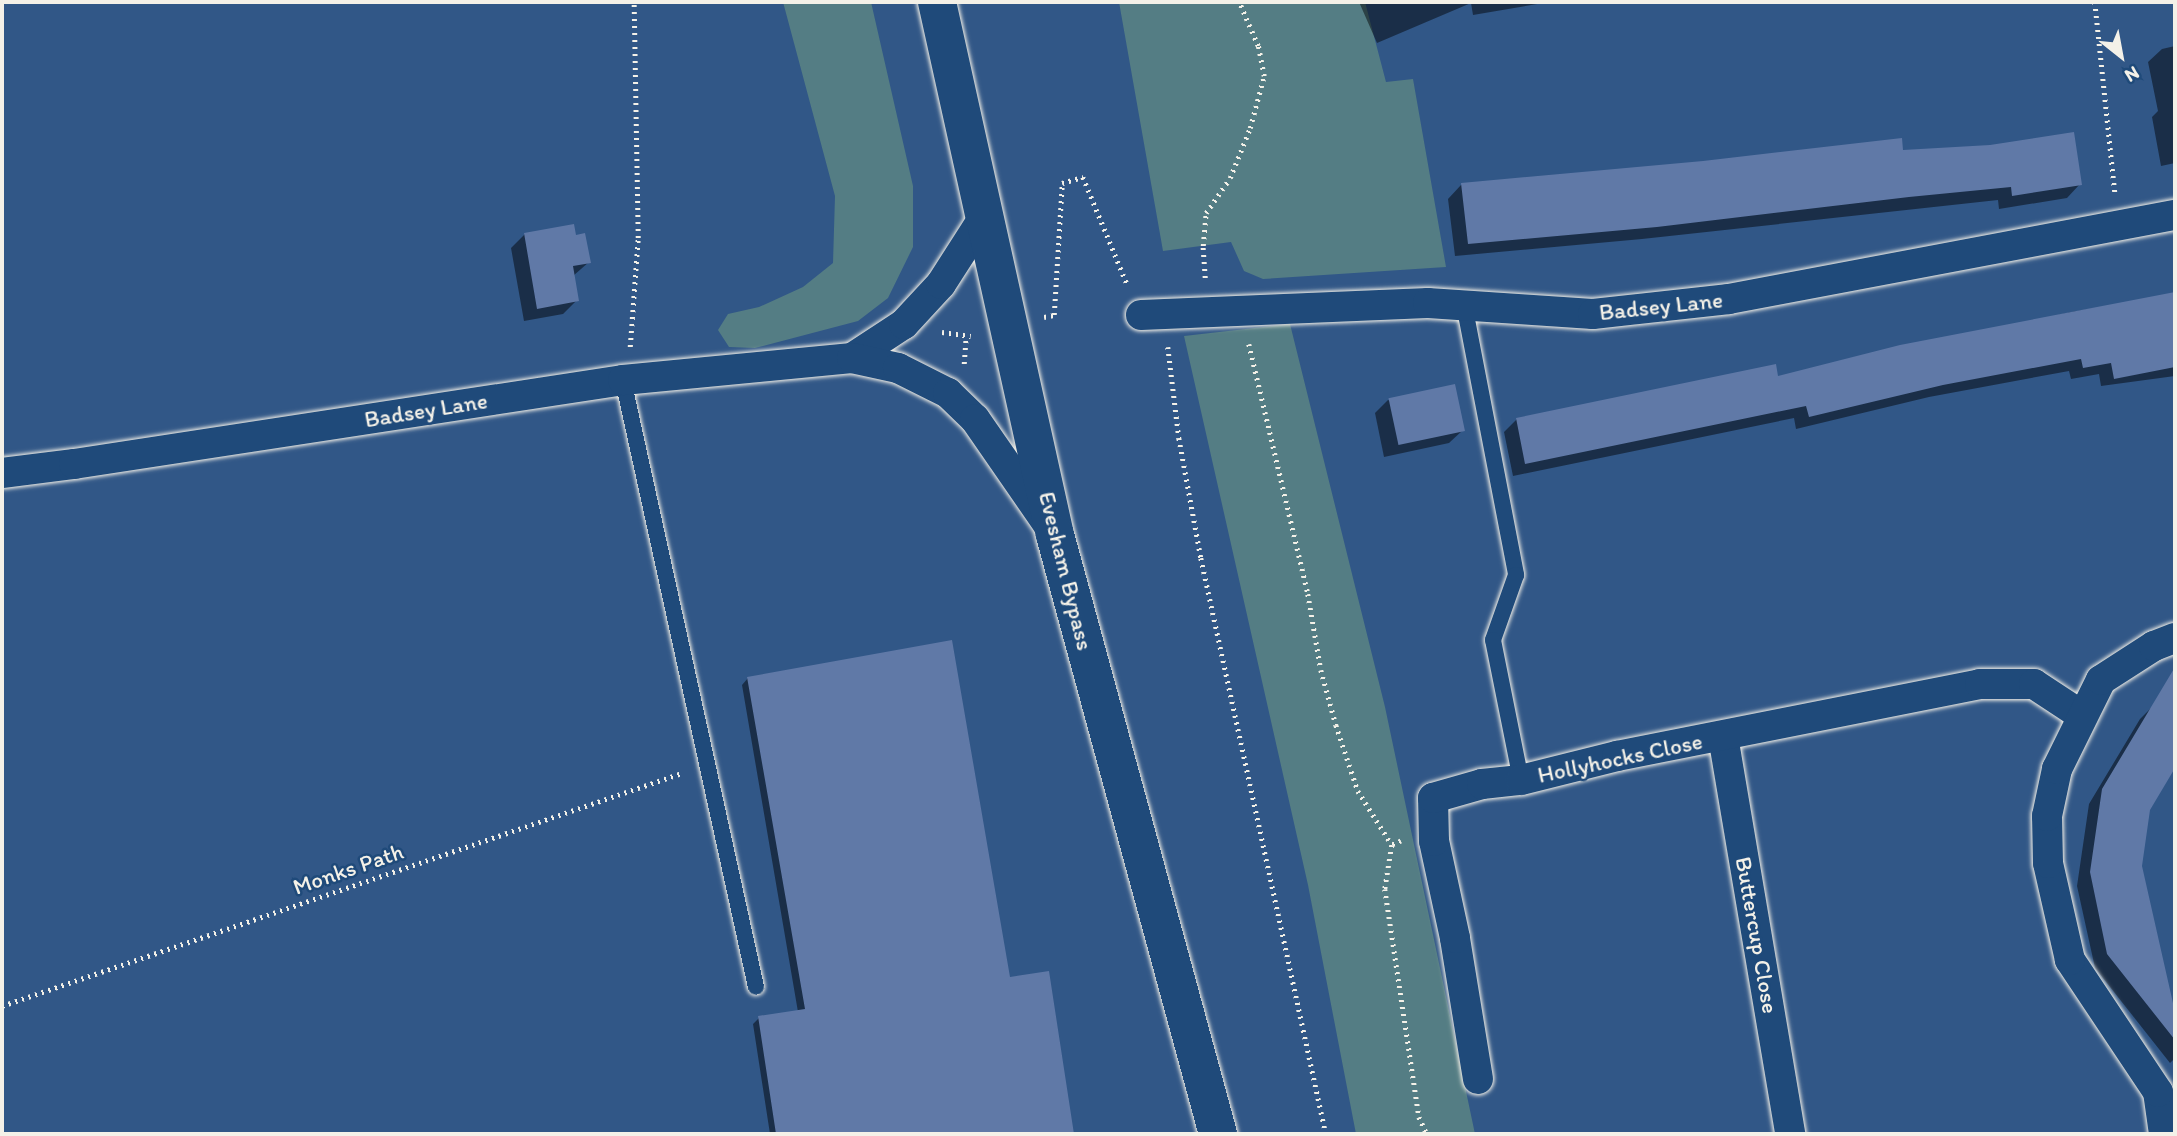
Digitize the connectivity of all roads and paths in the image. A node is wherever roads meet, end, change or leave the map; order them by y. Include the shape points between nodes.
1 (635, 2) edge
2 (937, 2) edge
3 (1239, 2) edge
4 (2095, 2) edge
5 (2175, 215) edge
6 (984, 217) junction
7 (2119, 225) junction
8 (1464, 304) junction
9 (1241, 309) junction
10 (1207, 311) junction
11 (1153, 315) junction
12 (1010, 326) junction
13 (966, 337) dead end
14 (852, 358) junction
15 (627, 380) junction
16 (2, 473) edge
17 (1055, 534) junction
18 (2175, 638) edge
19 (2081, 715) junction
20 (1723, 736) junction
21 (706, 765) junction
22 (1521, 780) junction
23 (1433, 827) junction
24 (1392, 845) junction
25 (756, 987) dead end
26 (2, 1006) edge
27 (1478, 1079) dead end
28 (1217, 1134) edge
29 (1326, 1134) edge
30 (1427, 1134) edge
31 (1790, 1134) edge
32 (2164, 1134) edge

1 - 15 path via 638,238
2 - 6 highway, Evesham Bypass
3 - 10 path via 1258,46 1264,76 1230,178 1206,213
4 - 7 path
5 - 7 street, Badsey Lane
6 - 12 highway, Evesham Bypass
6 - 14 street, Badsey Lane via 941,284 904,324
7 - 8 street, Badsey Lane via 1728,299 1593,314
8 - 9 street, Badsey Lane
8 - 22 lane via 1516,575 1493,640
9 - 10 street, Badsey Lane
9 - 24 path via 1333,714 1358,792
10 - 11 street, Badsey Lane
11 - 12 path via 1083,177 1062,183 1054,315
11 - 29 path
12 - 13 path
12 - 17 highway, Evesham Bypass
14 - 15 street, Badsey Lane
14 - 17 street, Badsey Lane via 898,368 948,393 975,419
15 - 16 street, Badsey Lane
15 - 21 lane
17 - 28 highway, Evesham Bypass
18 - 19 street via 2101,680
19 - 20 street, Hollyhocks Close via 2034,684 1980,684
19 - 32 street via 2057,769 2046,816 2048,863 2070,960 2158,1092
20 - 22 street, Hollyhocks Close
20 - 31 street, Buttercup Close
21 - 25 lane
21 - 26 path, Monks Path
22 - 23 street, Hollyhocks Close via 1482,784 1433,798
23 - 24 path
23 - 27 street, Hollyhocks Close
24 - 30 path via 1385,889 1419,1116

